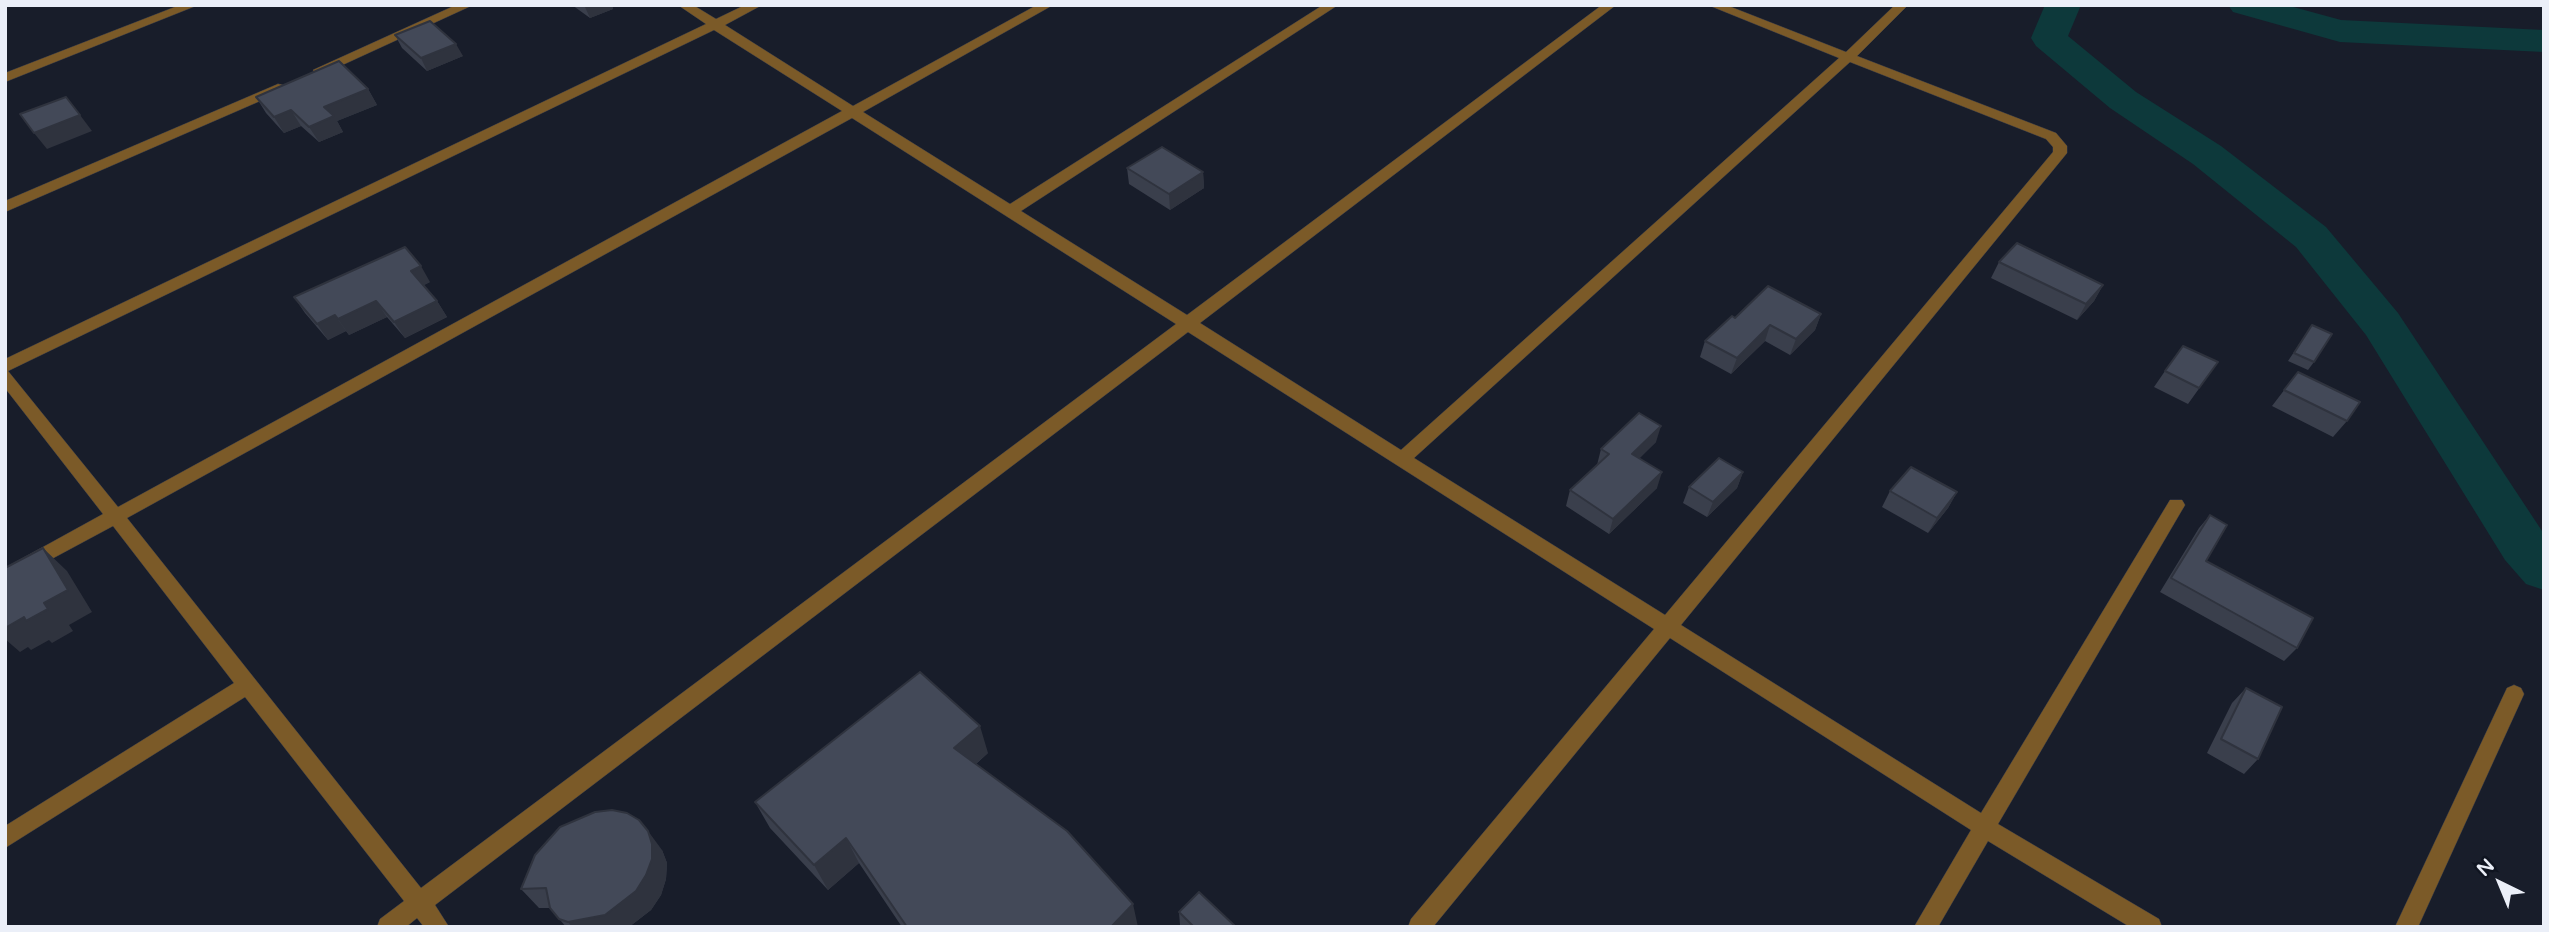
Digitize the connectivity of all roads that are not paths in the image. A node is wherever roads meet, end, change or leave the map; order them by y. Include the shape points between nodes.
1 (192, 5) edge
2 (467, 5) edge
3 (684, 5) edge
4 (756, 5) edge
5 (1047, 5) edge
6 (1332, 5) edge
7 (1610, 5) edge
8 (1713, 5) edge
9 (1902, 5) edge
10 (715, 25) junction
11 (1849, 56) junction
12 (5, 78) edge
13 (852, 112) junction
14 (5, 206) edge
15 (1010, 211) junction
16 (1188, 324) junction
17 (5, 366) edge
18 (5, 376) edge
19 (1402, 459) junction
20 (2176, 505) dead end
21 (116, 516) junction
22 (5, 576) edge
23 (1668, 627) junction
24 (249, 684) junction
25 (2514, 694) dead end
26 (1984, 827) junction
27 (5, 838) edge
28 (420, 903) junction
29 (388, 927) edge
30 (438, 927) edge
31 (1419, 927) edge
32 (1925, 927) edge
33 (2151, 927) edge
34 (2406, 927) edge

1 - 12 street
2 - 14 street
3 - 10 street
4 - 10 street
5 - 13 street
6 - 15 street
7 - 16 street
8 - 11 street
9 - 11 street
10 - 13 street
10 - 17 street
11 - 19 street
11 - 23 street via 2050,136 2060,146 2060,153
13 - 15 street
13 - 21 street
15 - 16 street
16 - 19 street
16 - 28 street
18 - 21 street
19 - 23 street
20 - 26 street
21 - 22 street
21 - 24 street
23 - 26 street
23 - 31 street
24 - 27 street
24 - 28 street
25 - 34 street
26 - 32 street
26 - 33 street
28 - 29 street
28 - 30 street

